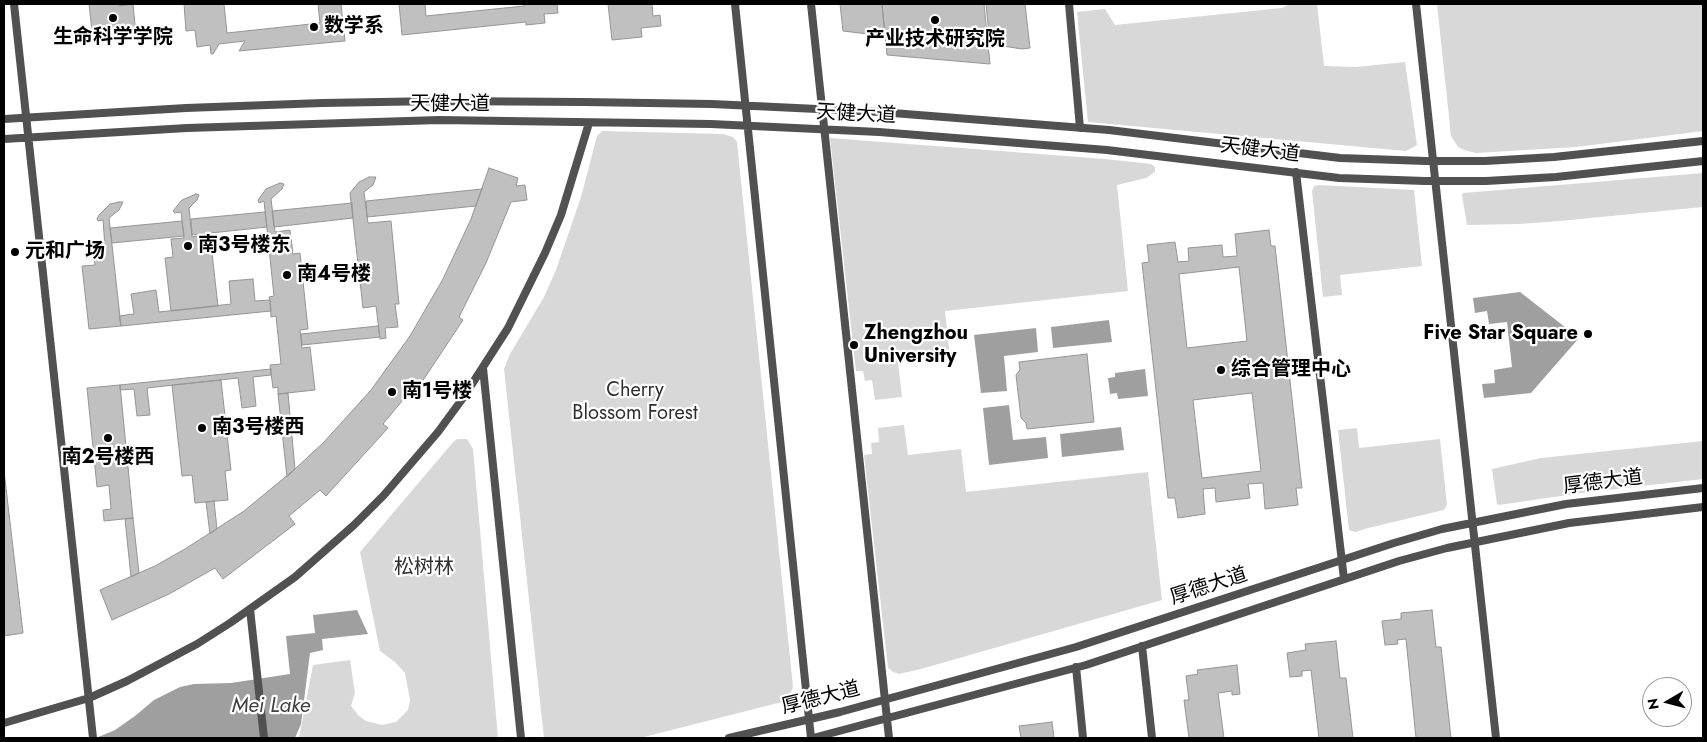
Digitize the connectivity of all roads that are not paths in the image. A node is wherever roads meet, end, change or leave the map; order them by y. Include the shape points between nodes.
1 (14, 4) edge
2 (735, 4) edge
3 (811, 4) edge
4 (1069, 4) edge
5 (1416, 4) edge
6 (746, 106) junction
7 (822, 110) junction
8 (26, 117) junction
9 (4, 118) edge
10 (589, 123) junction
11 (748, 126) junction
12 (1080, 128) junction
13 (825, 130) junction
14 (28, 137) junction
15 (4, 139) edge
16 (1703, 141) edge
17 (1433, 161) junction
18 (1703, 162) edge
19 (1296, 172) junction
20 (1436, 181) junction
21 (483, 368) junction
22 (1703, 488) edge
23 (1703, 508) edge
24 (1473, 522) junction
25 (1475, 542) junction
26 (1341, 560) junction
27 (1344, 579) junction
28 (250, 609) junction
29 (1142, 646) junction
30 (1076, 667) junction
31 (89, 698) junction
32 (884, 699) junction
33 (809, 719) junction
34 (886, 719) junction
35 (4, 723) edge
36 (93, 738) edge
37 (264, 738) edge
38 (521, 738) edge
39 (729, 738) edge
40 (812, 738) edge
41 (888, 738) edge
42 (1083, 738) edge
43 (1152, 738) edge
44 (1496, 738) edge

1 - 8 lane
2 - 6 lane
3 - 7 lane
4 - 12 lane
5 - 17 lane
6 - 7 lane, 天健大道
6 - 8 lane, 天健大道 via 439,101 186,108
6 - 11 lane
7 - 12 lane, 天健大道
7 - 13 lane
8 - 9 lane, 天健大道
8 - 14 lane
10 - 11 lane, 天健大道
10 - 14 lane, 天健大道 via 332,122
10 - 21 lane via 561,215 545,253 512,320
11 - 13 lane, 天健大道
11 - 33 lane
12 - 17 lane, 天健大道 via 1340,158
13 - 19 lane, 天健大道 via 1107,150
13 - 32 lane
14 - 15 lane, 天健大道
14 - 31 lane
16 - 17 lane, 天健大道 via 1554,157
17 - 20 lane
18 - 20 lane, 天健大道 via 1556,177
19 - 20 lane, 天健大道 via 1339,178
19 - 26 lane
20 - 24 lane
21 - 28 lane via 438,432 384,495 325,551
21 - 38 lane
22 - 24 lane, 厚德大道 via 1566,504
23 - 25 lane, 厚德大道 via 1569,523
24 - 25 lane
24 - 26 lane, 厚德大道
25 - 27 lane, 厚德大道
25 - 44 lane
26 - 27 lane
26 - 32 lane, 厚德大道 via 1076,647
27 - 29 lane, 厚德大道
28 - 31 lane via 197,644
28 - 37 lane
29 - 30 lane, 厚德大道
29 - 43 lane
30 - 34 lane, 厚德大道
30 - 42 lane
31 - 35 lane
31 - 36 lane
32 - 33 lane, 厚德大道
32 - 34 lane
33 - 39 lane, 厚德大道
33 - 40 lane
34 - 40 lane, 厚德大道
34 - 41 lane

